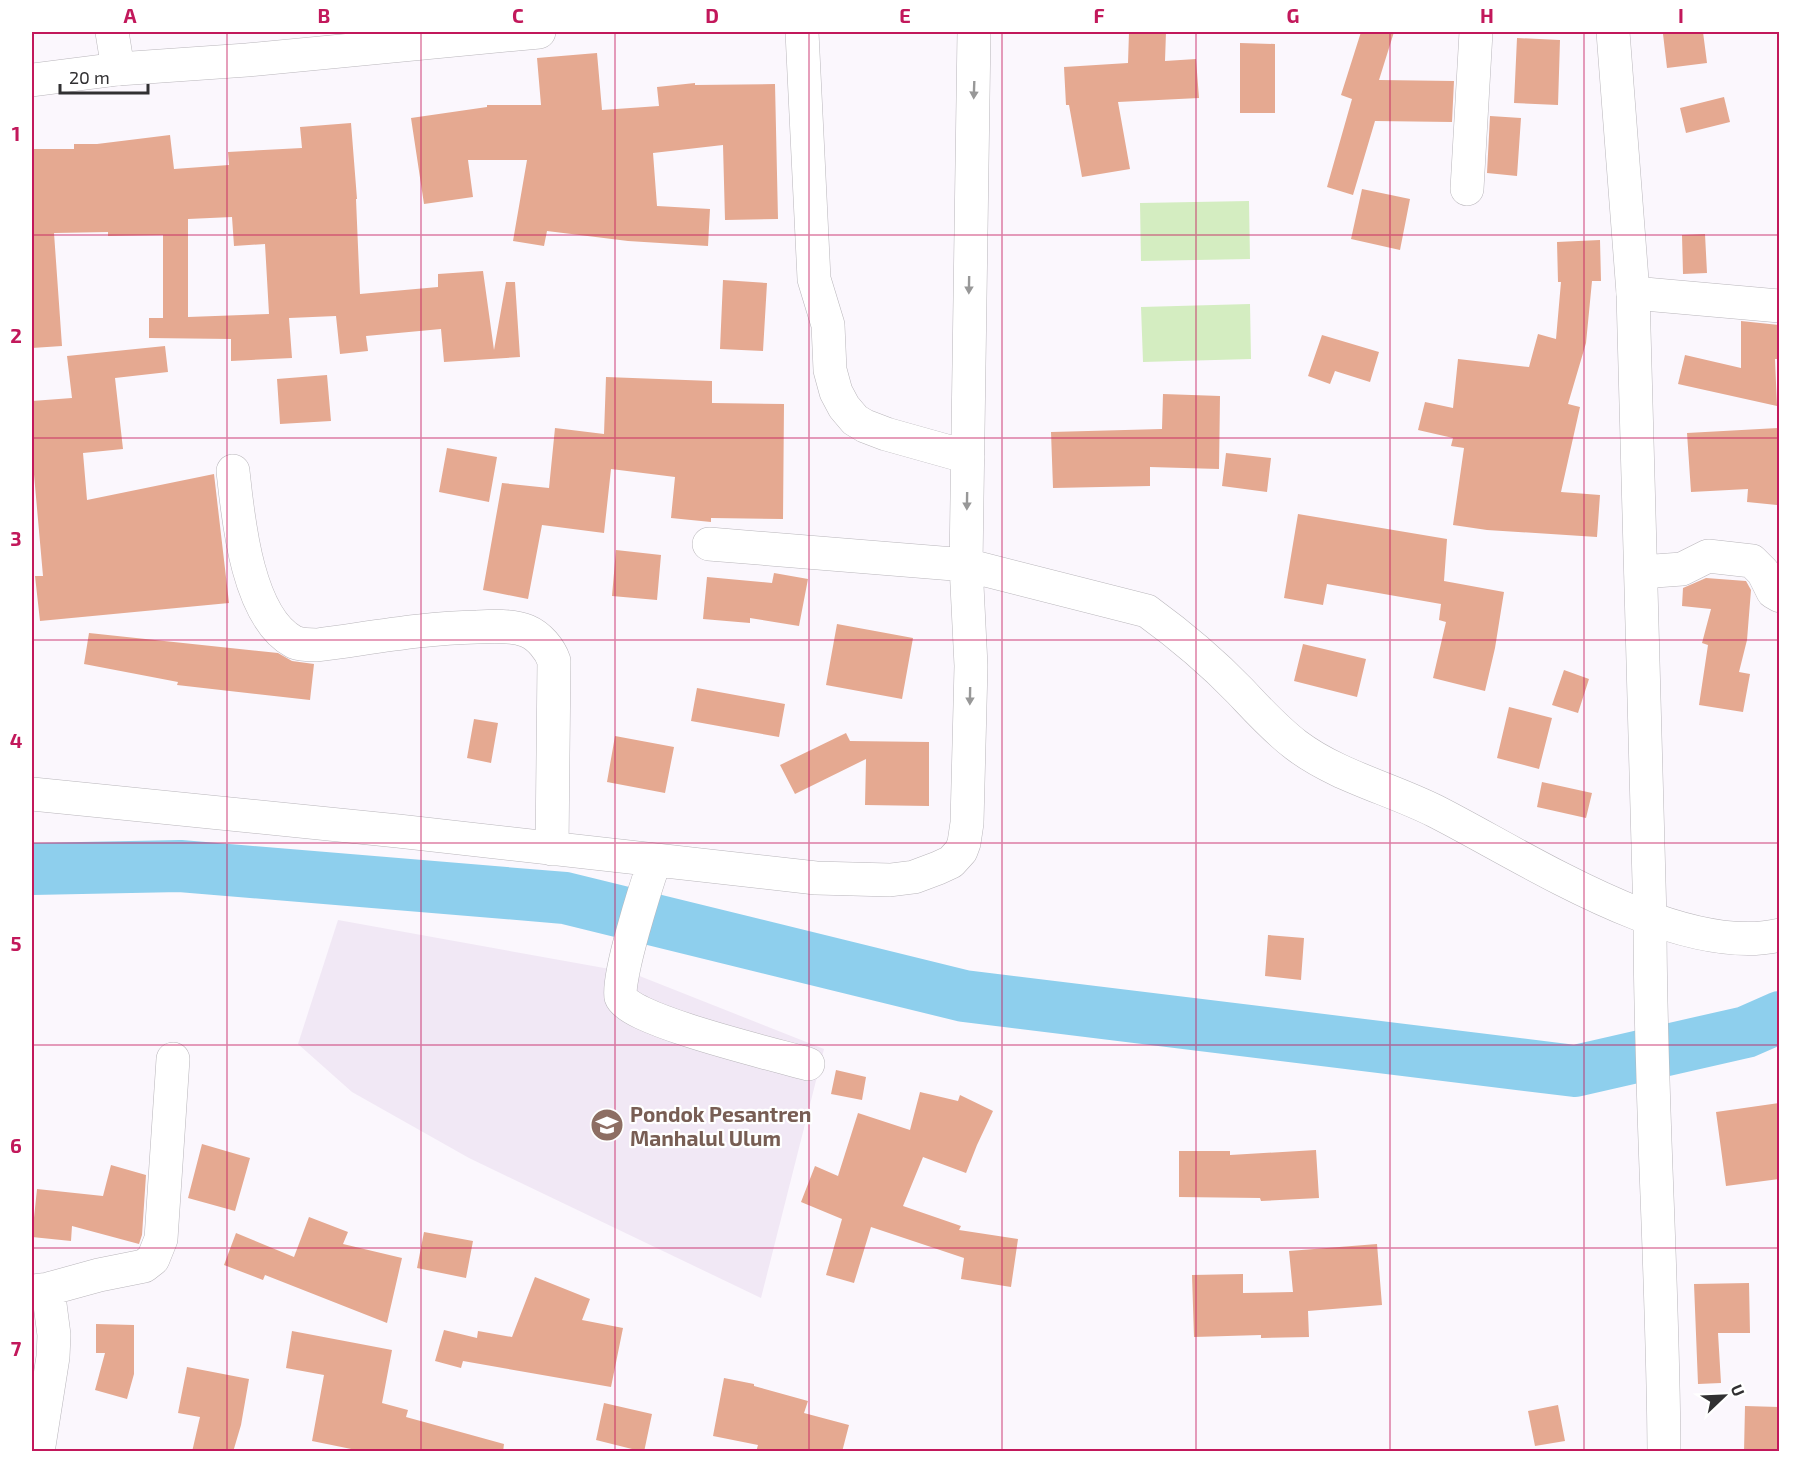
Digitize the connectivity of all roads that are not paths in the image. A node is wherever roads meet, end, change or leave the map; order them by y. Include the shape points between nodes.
1 (112, 32) edge
2 (539, 32) edge
3 (802, 32) edge
4 (974, 32) edge
5 (1476, 32) edge
6 (1613, 32) edge
7 (118, 69) junction
8 (32, 80) edge
9 (1467, 189) dead end
10 (1633, 293) junction
11 (1779, 306) edge
12 (968, 457) junction
13 (232, 471) dead end
14 (709, 544) dead end
15 (966, 565) junction
16 (1641, 572) junction
17 (1779, 596) edge
18 (32, 794) edge
19 (552, 849) junction
20 (655, 860) junction
21 (1650, 919) junction
22 (1779, 935) edge
23 (173, 1059) dead end
24 (808, 1064) dead end
25 (40, 1290) edge
26 (38, 1452) edge
27 (1664, 1452) edge

1 - 7 street
2 - 7 street
3 - 12 street via 814,279 828,325 830,370 836,392 855,420 866,426
4 -> 12 street
5 - 9 street
6 - 10 street
7 - 8 street
10 - 11 street
10 - 16 street
12 -> 15 street
13 - 19 street via 239,528 252,578 271,621 293,641 317,645 440,627 494,626 527,631 545,645 554,661
14 - 15 street
15 -> 20 street via 971,666 967,823 964,843 951,862 914,877 890,880 816,878
15 - 21 street via 1148,611 1226,678 1269,722 1316,758 1434,810 1563,880
16 - 17 street via 1682,569 1708,556 1752,561
16 - 21 street
18 - 19 street
19 - 20 street
20 - 24 street via 620,986 624,1003 682,1029
21 - 22 street via 1730,937
21 - 27 street
23 - 25 street via 161,1239 153,1259 144,1266
25 - 26 street via 54,1335

